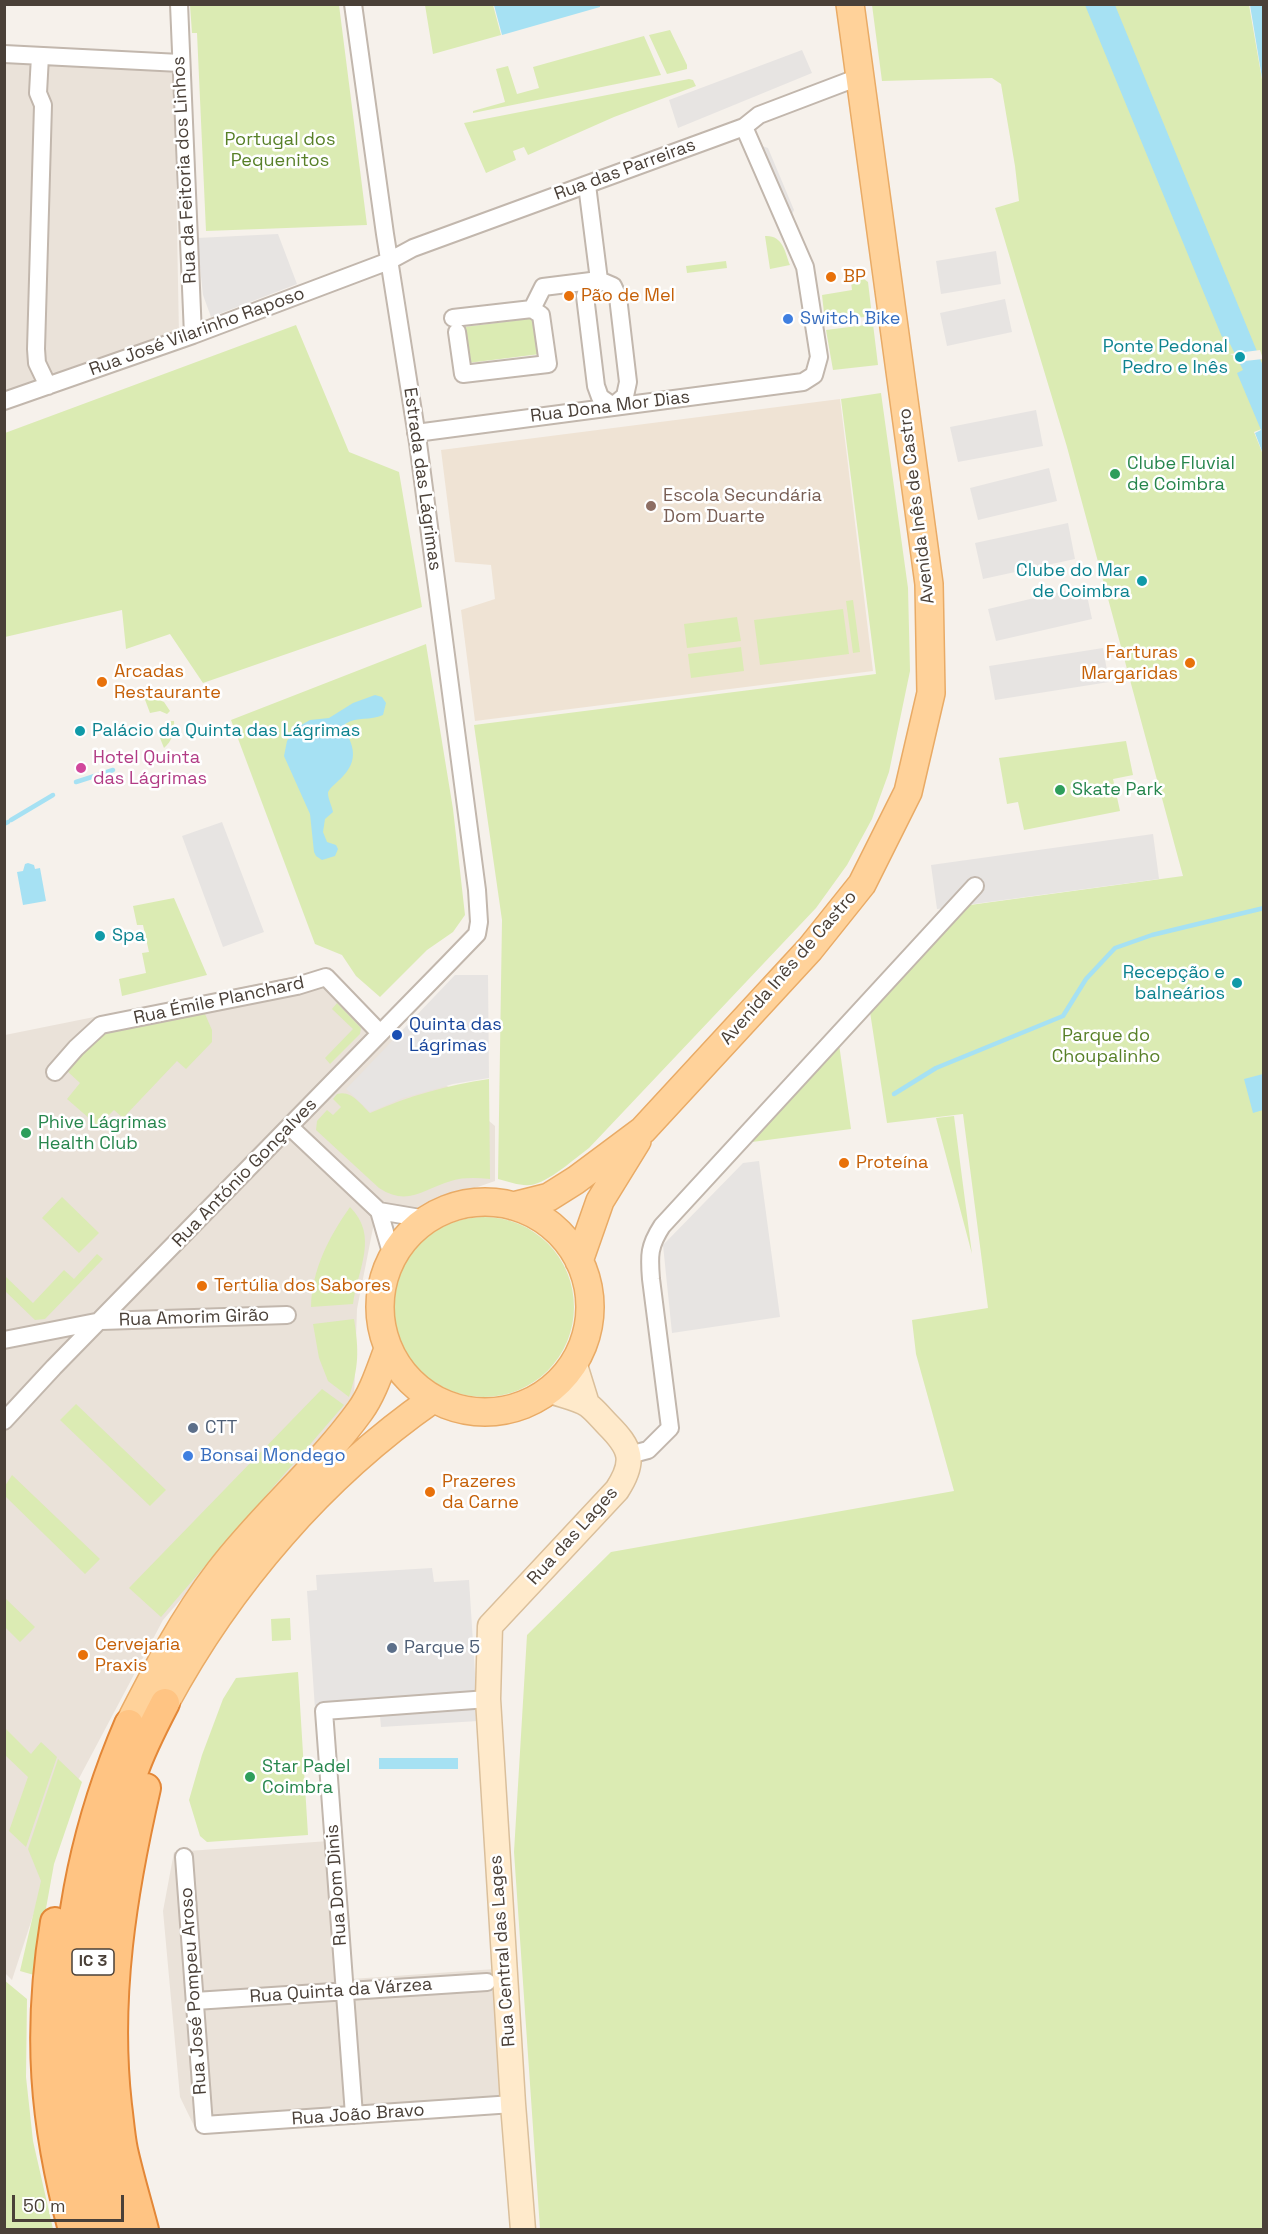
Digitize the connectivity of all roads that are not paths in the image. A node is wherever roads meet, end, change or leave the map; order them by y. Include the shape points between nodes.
1 (179, 4) edge
2 (353, 4) edge
3 (850, 4) edge
4 (4, 54) edge
5 (40, 56) junction
6 (180, 63) junction
7 (860, 77) junction
8 (744, 127) junction
9 (587, 185) junction
10 (389, 261) junction
11 (599, 280) junction
12 (532, 309) junction
13 (193, 335) junction
14 (48, 386) junction
15 (4, 401) edge
16 (613, 406) junction
17 (416, 433) junction
18 (975, 886) dead end
19 (479, 922) joint
20 (380, 1033) junction
21 (55, 1072) dead end
22 (290, 1127) junction
23 (643, 1130) junction
24 (513, 1206) junction
25 (379, 1211) junction
26 (426, 1219) junction
27 (392, 1256) junction
28 (579, 1261) junction
29 (287, 1315) dead end
30 (101, 1321) junction
31 (4, 1340) edge
32 (388, 1349) junction
33 (574, 1362) junction
34 (548, 1390) junction
35 (433, 1398) junction
36 (587, 1404) junction
37 (4, 1421) edge
38 (629, 1455) junction
39 (488, 1672) joint
40 (488, 1699) junction
41 (165, 1703) junction
42 (129, 1724) joint
43 (104, 1786) junction
44 (184, 1857) dead end
45 (487, 1982) dead end
46 (345, 1991) junction
47 (195, 2001) junction
48 (513, 2104) junction
49 (354, 2115) junction
50 (204, 2126) joint
51 (73, 2229) edge
52 (96, 2229) edge
53 (118, 2229) edge
54 (144, 2229) edge
55 (524, 2229) edge

1 - 6 street, Rua da Feitoria dos Linhos
2 - 10 street, Estrada das Lágrimas
3 - 7 main road, Avenida Inês de Castro
4 - 5 street
5 - 6 street
5 - 14 street via 39,93 43,105 37,363
6 - 13 street, Rua da Feitoria dos Linhos
7 - 8 street, Rua das Parreiras via 759,115
7 - 23 main road, Avenida Inês de Castro via 929,584 931,693 909,792 862,884 810,949
8 - 9 street, Rua das Parreiras
8 - 16 street, Rua Dona Mor Dias via 805,267 819,357 814,375 803,382
9 - 10 street, Rua das Parreiras via 413,248
9 - 11 street
10 - 13 street, Rua José Vilarinho Raposo
10 - 17 street, Estrada das Lágrimas
11 - 12 street via 543,287
11 - 16 street via 588,288 585,296 596,386 600,397
11 - 16 street via 612,286 618,297 628,382 625,396
12 - 12 street via 455,325 463,374 548,364 541,315
13 - 14 street, Rua José Vilarinho Raposo
14 - 15 street, Rua José Vilarinho Raposo
16 - 17 street, Rua Dona Mor Dias
17 - 19 street, Estrada das Lágrimas
18 - 38 street via 652,1241 651,1279 670,1428 648,1450
19 - 20 street, Rua António Gonçalves via 477,934
20 - 21 street, Rua Émile Planchard via 326,977 101,1025
20 - 22 street, Rua António Gonçalves
22 - 25 street
22 - 30 street, Rua António Gonçalves
23 - 24 main road, Avenida Inês de Castro via 549,1197
23 - 28 main road, Avenida Inês de Castro via 600,1201
24 - 26 main road via 483,1202 459,1206
24 - 28 main road via 552,1226
25 - 26 street
25 - 27 street
26 - 27 main road
27 - 32 main road via 380,1291 382,1330
28 - 33 main road via 590,1301 583,1343
29 - 30 street, Rua Amorim Girão
30 - 31 street, Rua Amorim Girão
30 - 37 street, Rua António Gonçalves
32 - 35 main road via 407,1378
32 - 42 main road via 360,1411 219,1572 185,1621
33 - 34 main road
33 - 36 main road
34 - 35 main road via 529,1402 484,1412 458,1408
34 - 36 main road
35 - 41 main road via 346,1468 267,1553 207,1632
36 - 38 main road via 622,1440
38 - 39 main road, Rua das Lages via 627,1473 617,1490 490,1626
39 - 40 main road, Rua Central das Lages
40 - 46 street, Rua Dom Dinis via 324,1711
40 - 48 main road, Rua Central das Lages
41 - 53 highway, IC 3 via 122,1807 102,1895 94,1959 91,2072
41 - 54 highway, IC 3 via 126,1881 113,2009 114,2072 122,2148
42 - 43 highway
43 - 51 highway, IC 3 via 64,1868 48,1959 45,2076 52,2138
43 - 52 highway, IC 3 via 81,1872 68,1960 66,2008 67,2074 74,2135
44 - 47 street, Rua José Pompeu Aroso
45 - 46 street, Rua Quinta da Várzea
46 - 47 street, Rua Quinta da Várzea
46 - 49 street, Rua Dom Dinis
47 - 50 street, Rua José Pompeu Aroso
48 - 49 street, Rua João Bravo
48 - 55 main road, Rua Central das Lages
49 - 50 street, Rua João Bravo

